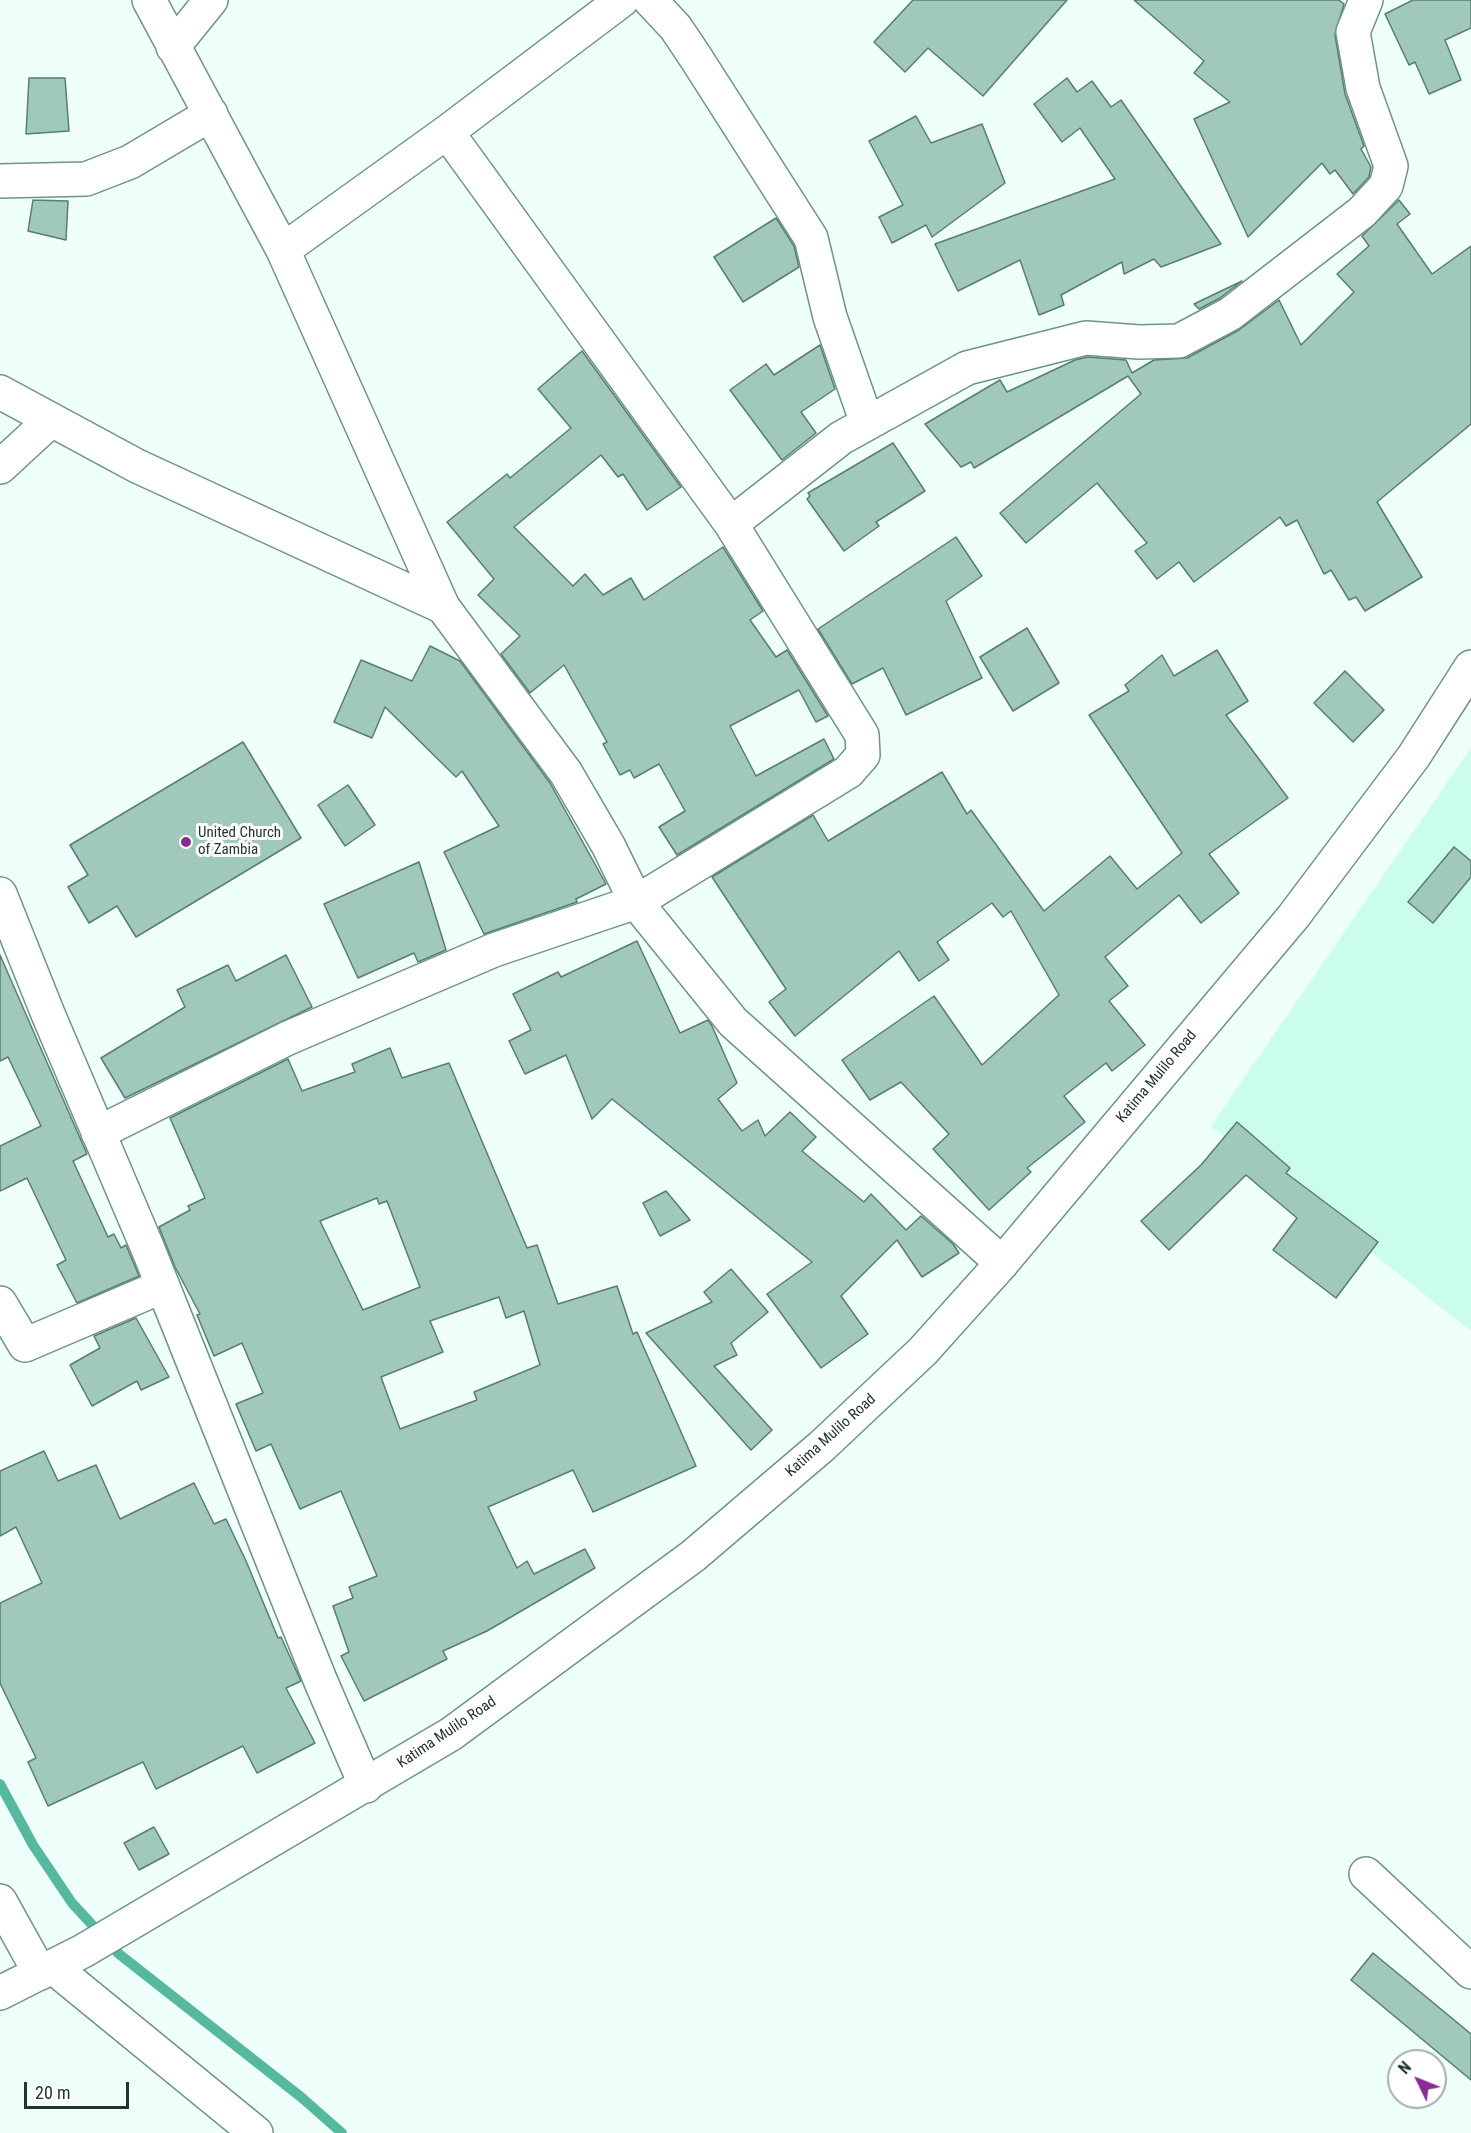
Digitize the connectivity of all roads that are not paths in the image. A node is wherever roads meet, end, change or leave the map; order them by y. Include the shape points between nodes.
1 (149, 0) edge
2 (211, 0) edge
3 (622, 0) edge
4 (650, 0) edge
5 (1366, 0) edge
6 (173, 47) junction
7 (211, 114) junction
8 (447, 132) junction
9 (0, 181) edge
10 (282, 250) junction
11 (0, 392) edge
12 (51, 420) junction
13 (867, 423) junction
14 (0, 467) edge
15 (731, 524) junction
16 (442, 607) junction
17 (1471, 667) edge
18 (0, 894) edge
19 (636, 902) junction
20 (98, 1133) junction
21 (1002, 1263) junction
22 (163, 1286) junction
23 (0, 1303) edge
24 (366, 1786) junction
25 (1366, 1874) dead end
26 (0, 1901) edge
27 (47, 1970) junction
28 (1471, 1972) edge
29 (0, 1993) edge
30 (256, 2133) edge

1 - 6 street
2 - 6 street
3 - 8 street
4 - 13 street via 676,28 811,238 830,317
5 - 13 street via 1353,32 1363,88 1391,166 1386,186 1362,212 1230,314 1179,341 1086,338 967,368
6 - 7 street
7 - 9 street via 130,162 86,179
7 - 10 street
8 - 10 street
8 - 15 street
10 - 16 street
11 - 12 street
12 - 14 street
12 - 16 street via 137,466
13 - 15 street via 841,438
15 - 19 street via 861,735 862,755 848,772
16 - 19 street via 566,773
17 - 21 street, Katima Mulilo Road via 1414,756 1293,916
18 - 20 street
19 - 20 street via 494,950 288,1038
19 - 21 street via 733,1022
20 - 22 street
21 - 24 street, Katima Mulilo Road via 922,1351 822,1446 693,1556 451,1734
22 - 23 street via 25,1345
22 - 24 street
24 - 27 street, Katima Mulilo Road
25 - 28 street
26 - 27 street
27 - 29 street, Katima Mulilo Road
27 - 30 street

